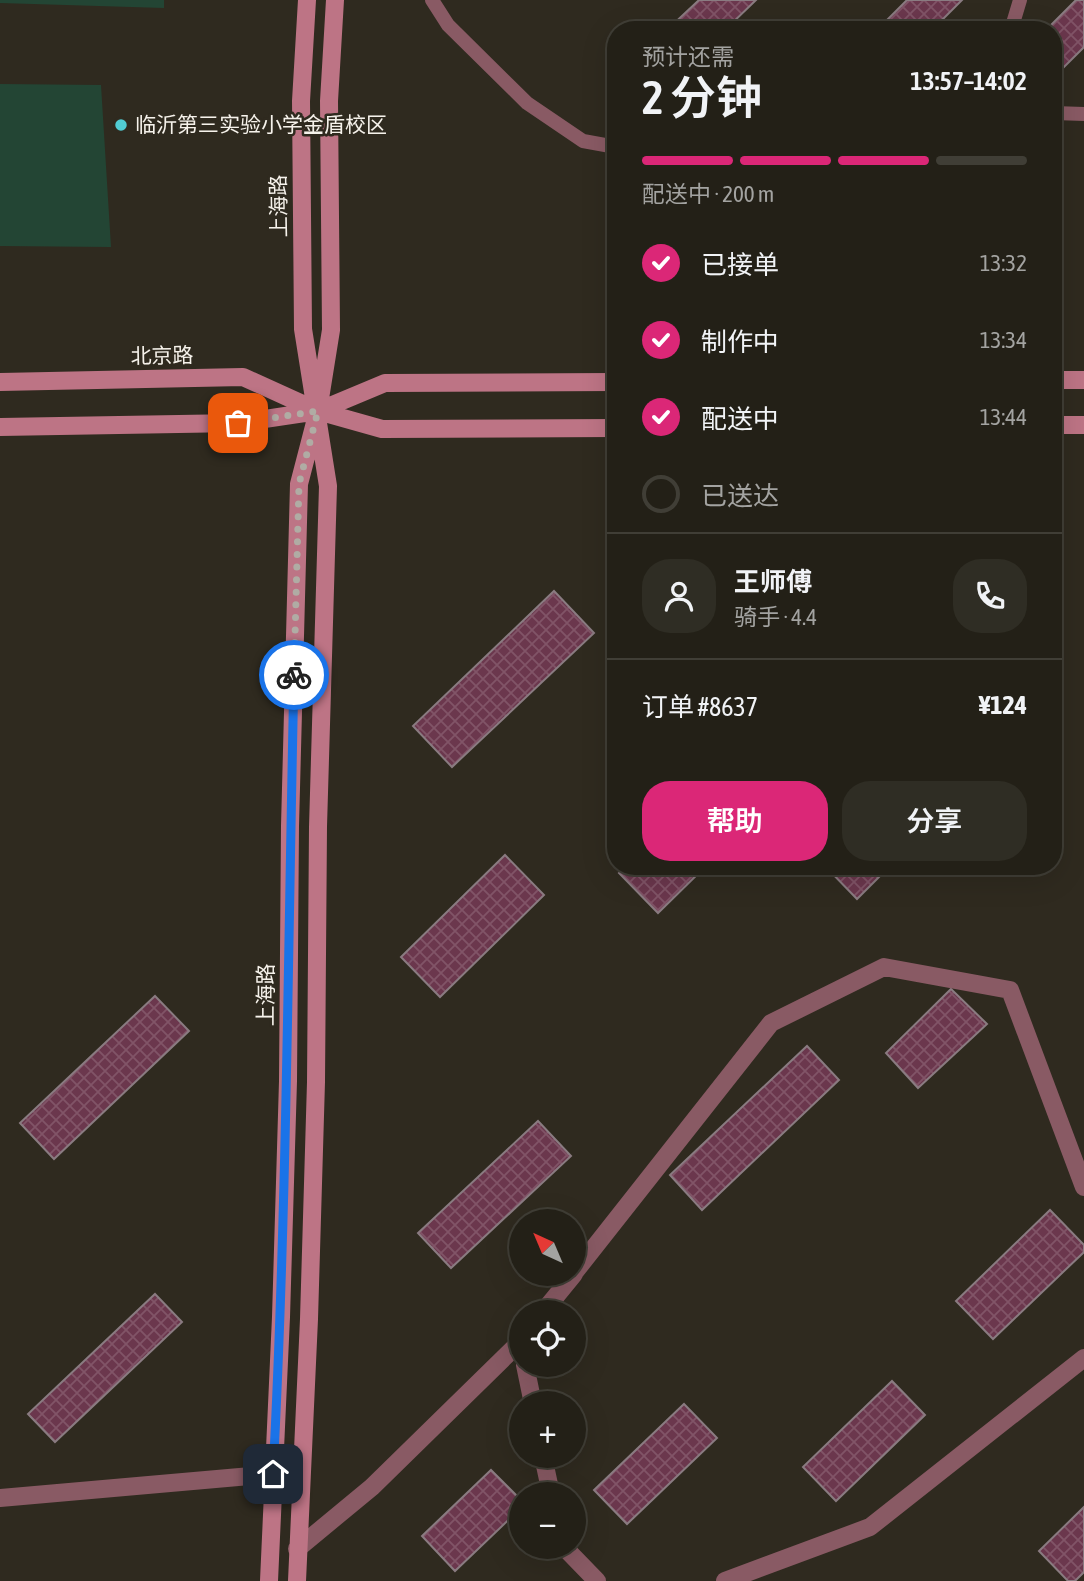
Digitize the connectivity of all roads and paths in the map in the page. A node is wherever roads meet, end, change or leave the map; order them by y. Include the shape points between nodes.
1 (307, 0) edge
2 (335, 0) edge
3 (432, 0) edge
4 (1020, 0) edge
5 (1014, 21) edge
6 (1062, 113) edge
7 (1084, 114) edge
8 (607, 145) edge
9 (1062, 380) edge
10 (1084, 380) edge
11 (0, 382) edge
12 (607, 382) edge
13 (318, 411) junction
14 (1062, 425) edge
15 (1084, 425) edge
16 (0, 427) edge
17 (607, 428) edge
18 (1084, 1186) edge
19 (586, 1259) edge
20 (564, 1286) edge
21 (553, 1300) edge
22 (509, 1355) edge
23 (1084, 1358) edge
24 (273, 1474) junction
25 (0, 1498) edge
26 (297, 1549) junction
27 (576, 1559) edge
28 (749, 1578) edge
29 (269, 1581) edge
30 (297, 1581) edge
31 (597, 1581) edge
32 (725, 1581) edge

1 - 13 street, 上海路 via 301,101 303,329
2 - 13 street, 上海路 via 329,101 331,330
3 - 8 lane via 448,26 527,103 583,141
4 - 5 lane
6 - 7 lane
9 - 10 street
11 - 13 street, 北京路 via 243,377
12 - 13 street, 北京路 via 384,383
13 - 16 street, 北京路 via 238,423
13 - 17 street, 北京路 via 382,429
13 - 24 street, 上海路 via 299,484 287,1095
13 - 26 street, 上海路 via 328,486 316,1082
14 - 15 street
18 - 19 street via 1010,990 884,967 771,1023
20 - 21 street
22 - 26 street via 372,1487
23 - 28 street via 870,1527
24 - 25 street
24 - 29 street, 上海路
26 - 30 street, 上海路
27 - 31 street
28 - 32 street

